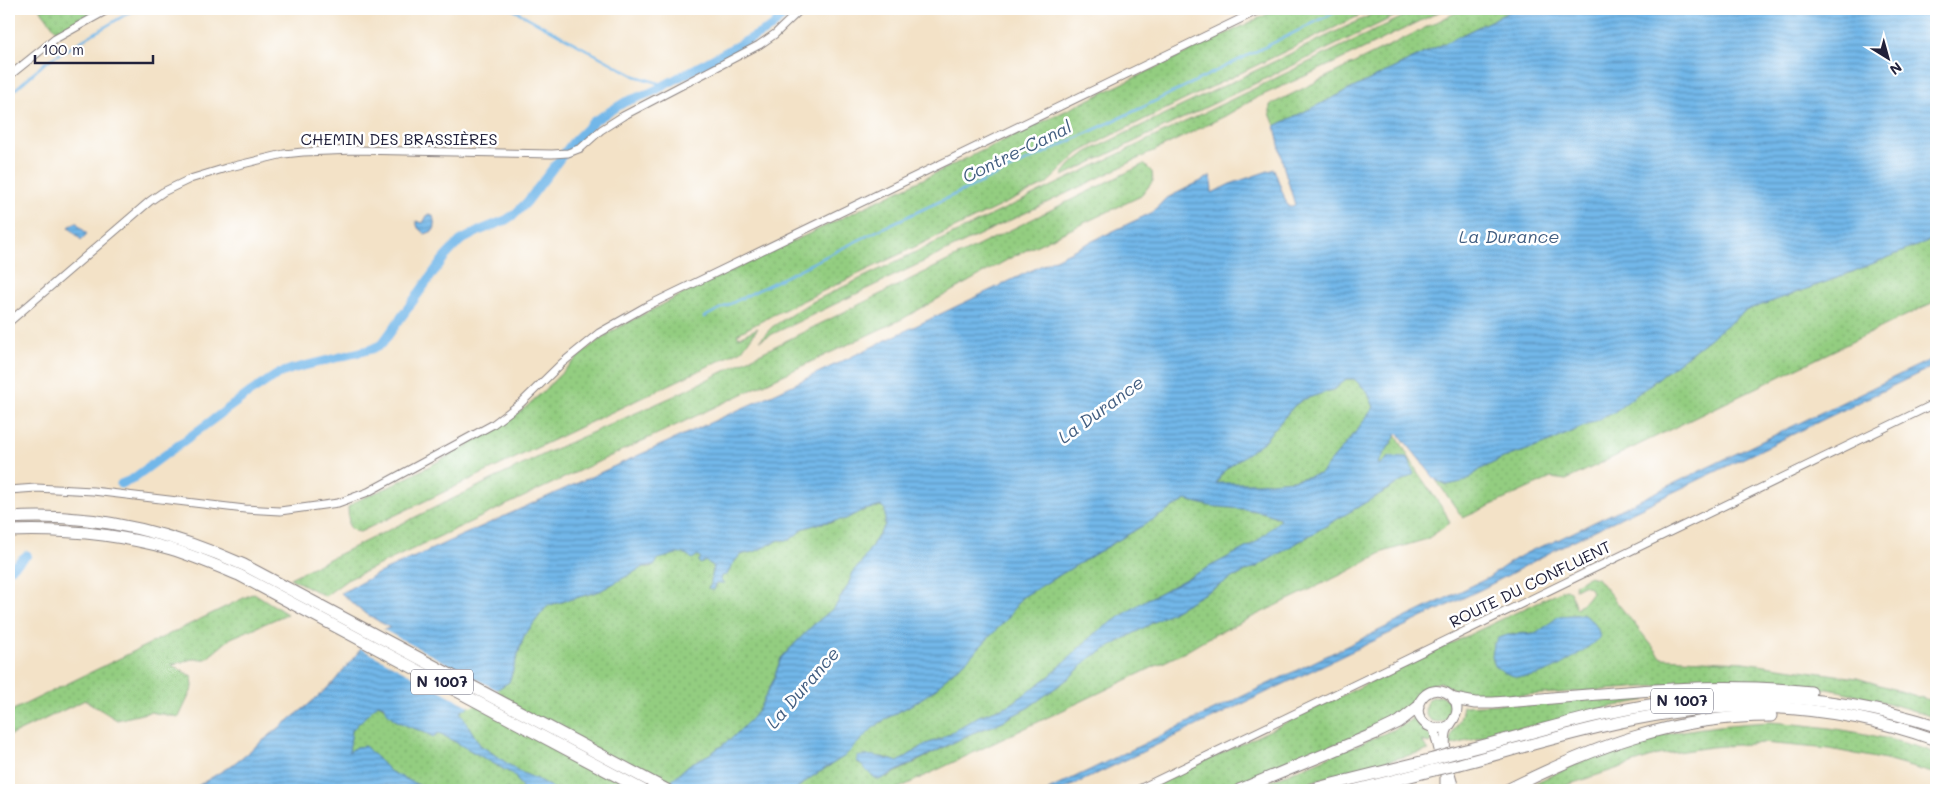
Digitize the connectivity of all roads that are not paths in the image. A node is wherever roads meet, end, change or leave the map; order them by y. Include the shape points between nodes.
1 (109, 9) edge
2 (801, 9) edge
3 (1261, 9) edge
4 (9, 76) edge
5 (9, 322) edge
6 (1936, 403) edge
7 (9, 490) edge
8 (9, 518) edge
9 (9, 531) edge
10 (242, 570) junction
11 (1454, 699) junction
12 (1418, 707) junction
13 (1841, 715) junction
14 (1909, 718) junction
15 (1450, 725) junction
16 (1936, 726) edge
17 (1434, 729) junction
18 (1936, 740) edge
19 (1459, 758) junction
20 (1434, 764) junction
21 (643, 790) edge
22 (667, 790) edge
23 (1137, 790) edge
24 (1239, 790) edge
25 (1309, 790) edge
26 (1356, 790) edge
27 (1445, 790) edge
28 (1455, 790) edge
29 (1507, 790) edge

1 - 4 street via 55,39
2 - 5 street, CHEMIN DES BRASSIÈRES via 759,45 622,116 580,148 568,152 322,150 284,154 184,182 150,201
3 - 7 street via 645,307 599,333 492,425 368,492 338,503 280,511 93,490
6 - 23 street, ROUTE DU CONFLUENT
8 - 10 highway, N 1007 via 59,517 149,531 195,545
9 - 10 highway, N 1007 via 62,530 145,542
10 - 21 highway, N 1007
10 - 22 highway, N 1007
11 - 12 street via 1444,691 1430,692
11 - 14 highway via 1493,703 1723,686 1776,688 1856,700
11 - 15 street via 1456,715
12 - 17 street via 1420,718
12 - 24 highway via 1399,722 1374,734
13 - 18 highway, N 1007
13 - 19 highway, N 1007 via 1769,708 1711,709 1656,716
13 - 29 highway via 1714,719 1659,730 1590,751
14 - 16 highway, N 1007
14 - 19 highway, N 1007 via 1815,700 1773,697 1704,699 1627,710
15 - 17 street
15 - 28 street via 1446,732 1446,745
17 - 27 street via 1445,775
19 - 20 highway, N 1007, bridge
20 - 25 highway, N 1007
20 - 26 highway, N 1007

